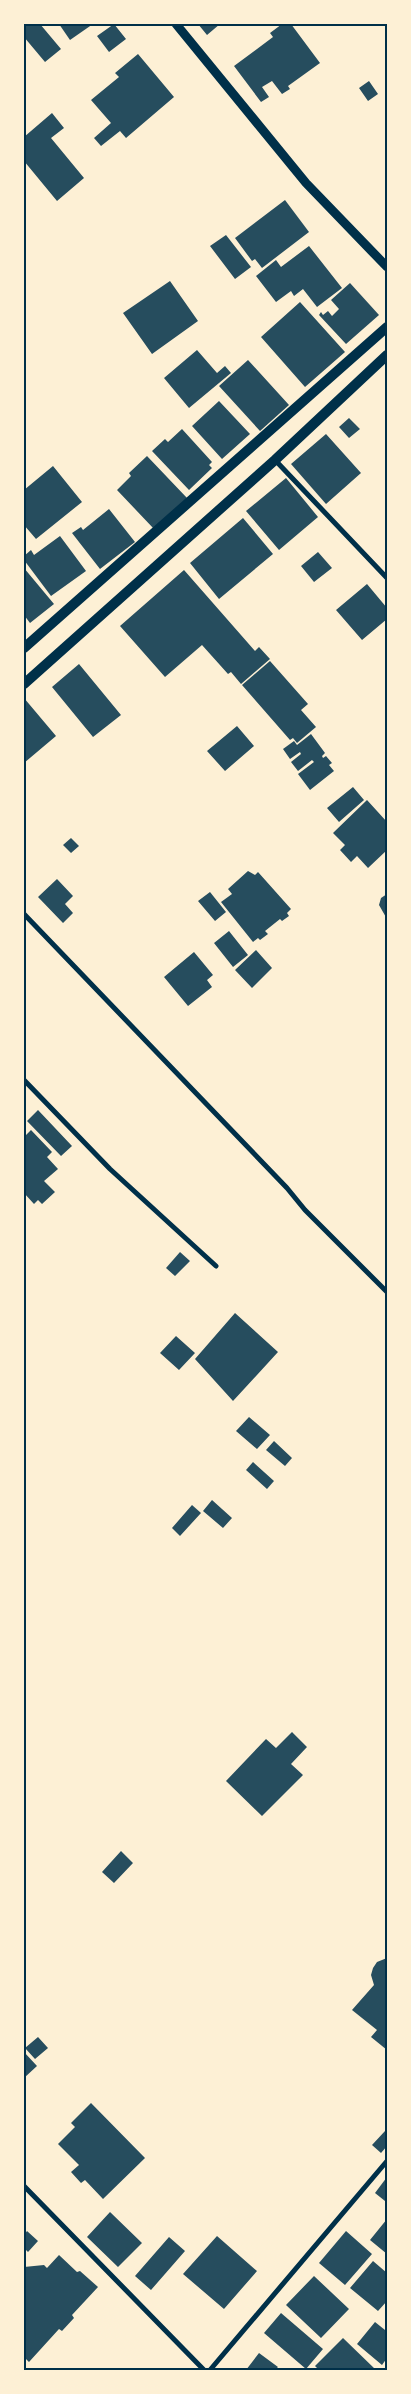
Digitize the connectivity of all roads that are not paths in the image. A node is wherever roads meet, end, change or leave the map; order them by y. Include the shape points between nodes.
1 (176, 24) edge
2 (387, 267) edge
3 (387, 327) edge
4 (387, 355) edge
5 (275, 460) junction
6 (387, 578) edge
7 (24, 648) edge
8 (24, 684) edge
9 (24, 914) edge
10 (24, 1080) edge
11 (216, 1266) dead end
12 (387, 1292) edge
13 (387, 2161) edge
14 (24, 2186) edge
15 (204, 2370) edge
16 (210, 2370) edge

1 - 2 street via 306,182
3 - 7 main road
4 - 5 main road
5 - 6 street
5 - 8 main road
9 - 12 street
10 - 11 street via 110,1168
13 - 16 street
14 - 15 street

